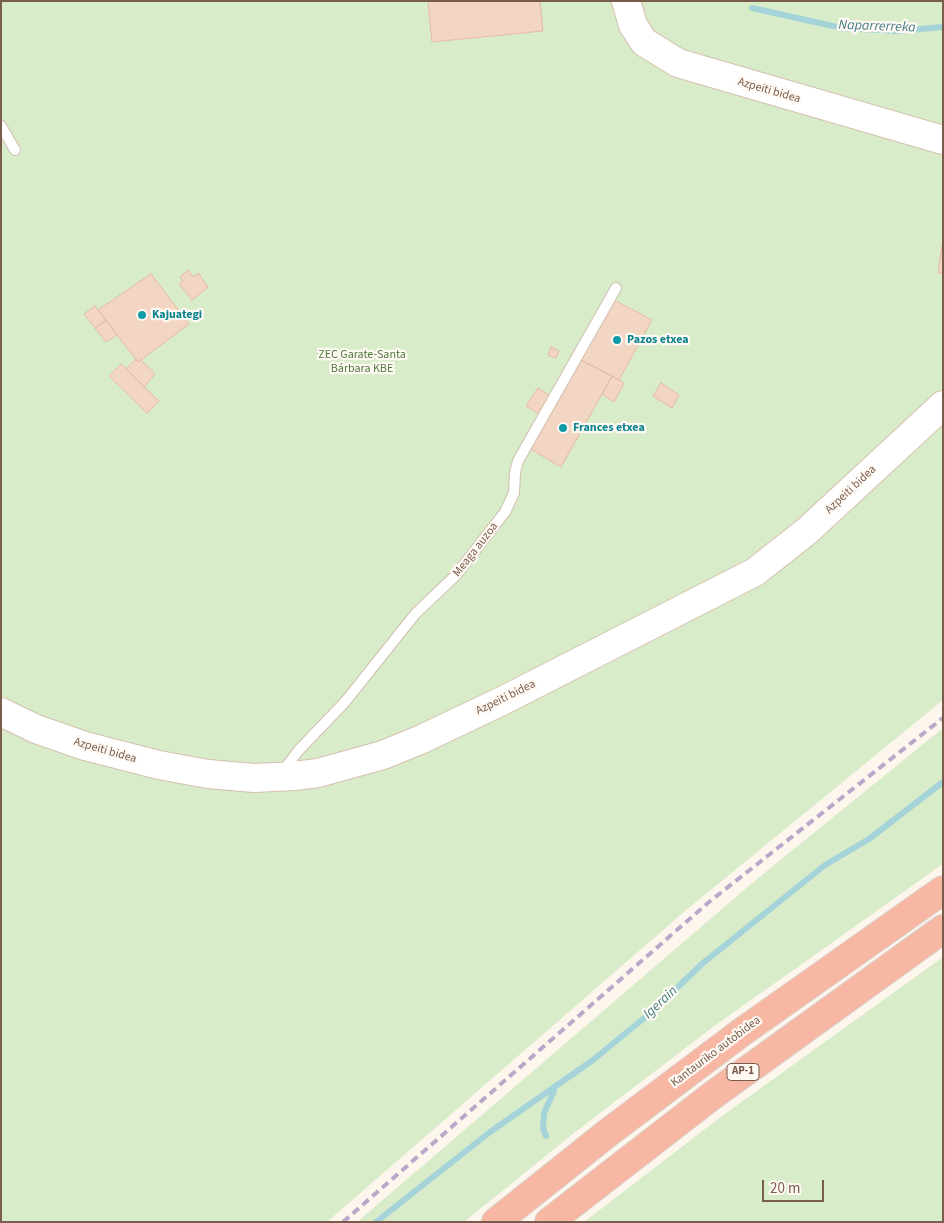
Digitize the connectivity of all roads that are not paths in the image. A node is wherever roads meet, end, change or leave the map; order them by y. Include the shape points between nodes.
1 (626, 1) edge
2 (1, 126) edge
3 (943, 140) edge
4 (15, 150) dead end
5 (616, 288) dead end
6 (943, 405) edge
7 (1, 712) edge
8 (279, 777) junction
9 (943, 890) edge
10 (943, 929) edge
11 (496, 1222) edge
12 (549, 1222) edge

1 - 3 main road, Azpeiti bidea via 633,25 644,42 678,63
2 - 4 lane
5 - 8 lane, Meaga auzoa via 518,461 514,493 505,512 456,576 408,622
6 - 8 main road, Azpeiti bidea via 807,531 748,576 561,672 408,745 337,768
7 - 8 main road, Azpeiti bidea via 66,740 146,762 208,774
9 - 11 highway, Kantauriko autobidea / AP-1 via 742,1032
10 - 12 highway, AP-1 via 713,1095

